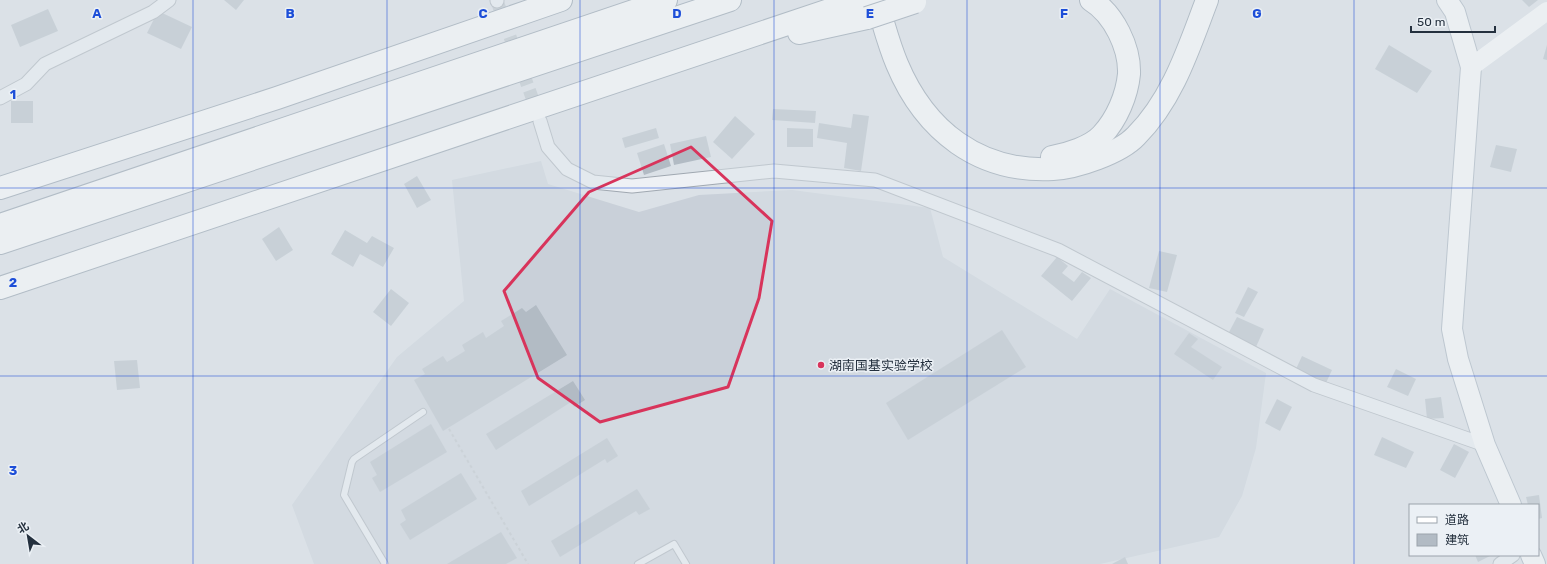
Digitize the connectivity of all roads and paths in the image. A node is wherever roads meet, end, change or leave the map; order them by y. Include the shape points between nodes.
1 (169, 0) edge
2 (526, 0) edge
3 (561, 0) edge
4 (666, 0) edge
5 (730, 0) edge
6 (889, 0) edge
7 (1091, 0) edge
8 (1207, 0) edge
9 (1447, 0) edge
10 (918, 1) edge
11 (867, 6) edge
12 (1547, 11) edge
13 (1471, 67) junction
14 (0, 98) edge
15 (277, 98) junction
16 (540, 121) tunnel mouth
17 (0, 187) edge
18 (0, 225) edge
19 (0, 243) edge
20 (101, 255) junction
21 (0, 288) edge
22 (0, 293) edge
23 (423, 412) dead end
24 (449, 429) dead end
25 (1485, 445) junction
26 (1511, 504) edge
27 (1512, 556) edge
28 (385, 564) edge
29 (528, 564) edge
30 (638, 564) edge
31 (686, 564) edge
32 (1500, 564) edge

1 - 14 street via 153,12 45,64 26,84
2 - 15 highway
3 - 15 highway
4 - 18 highway
5 - 19 highway
6 - 7 highway via 906,55 927,94 946,120 975,143 1008,157 1038,160 1072,153 1102,135 1121,108 1129,74 1126,48 1113,22
8 - 11 highway via 1180,70 1162,104 1136,137 1104,156 1069,168 1032,170 1003,166 971,152 939,129 916,100
9 - 13 main road via 1455,12
10 - 11 highway, bridge
11 - 20 highway via 674,62
12 - 13 main road
13 - 25 main road via 1452,329 1458,360
15 - 17 highway
16 - 25 street via 548,147 567,169 593,182 632,186 774,171 875,180 1058,250 1314,385
20 - 21 highway
20 - 22 highway
23 - 28 lane via 352,462 344,495
24 - 29 path
25 - 26 main road
27 - 32 street
30 - 31 lane via 674,544

